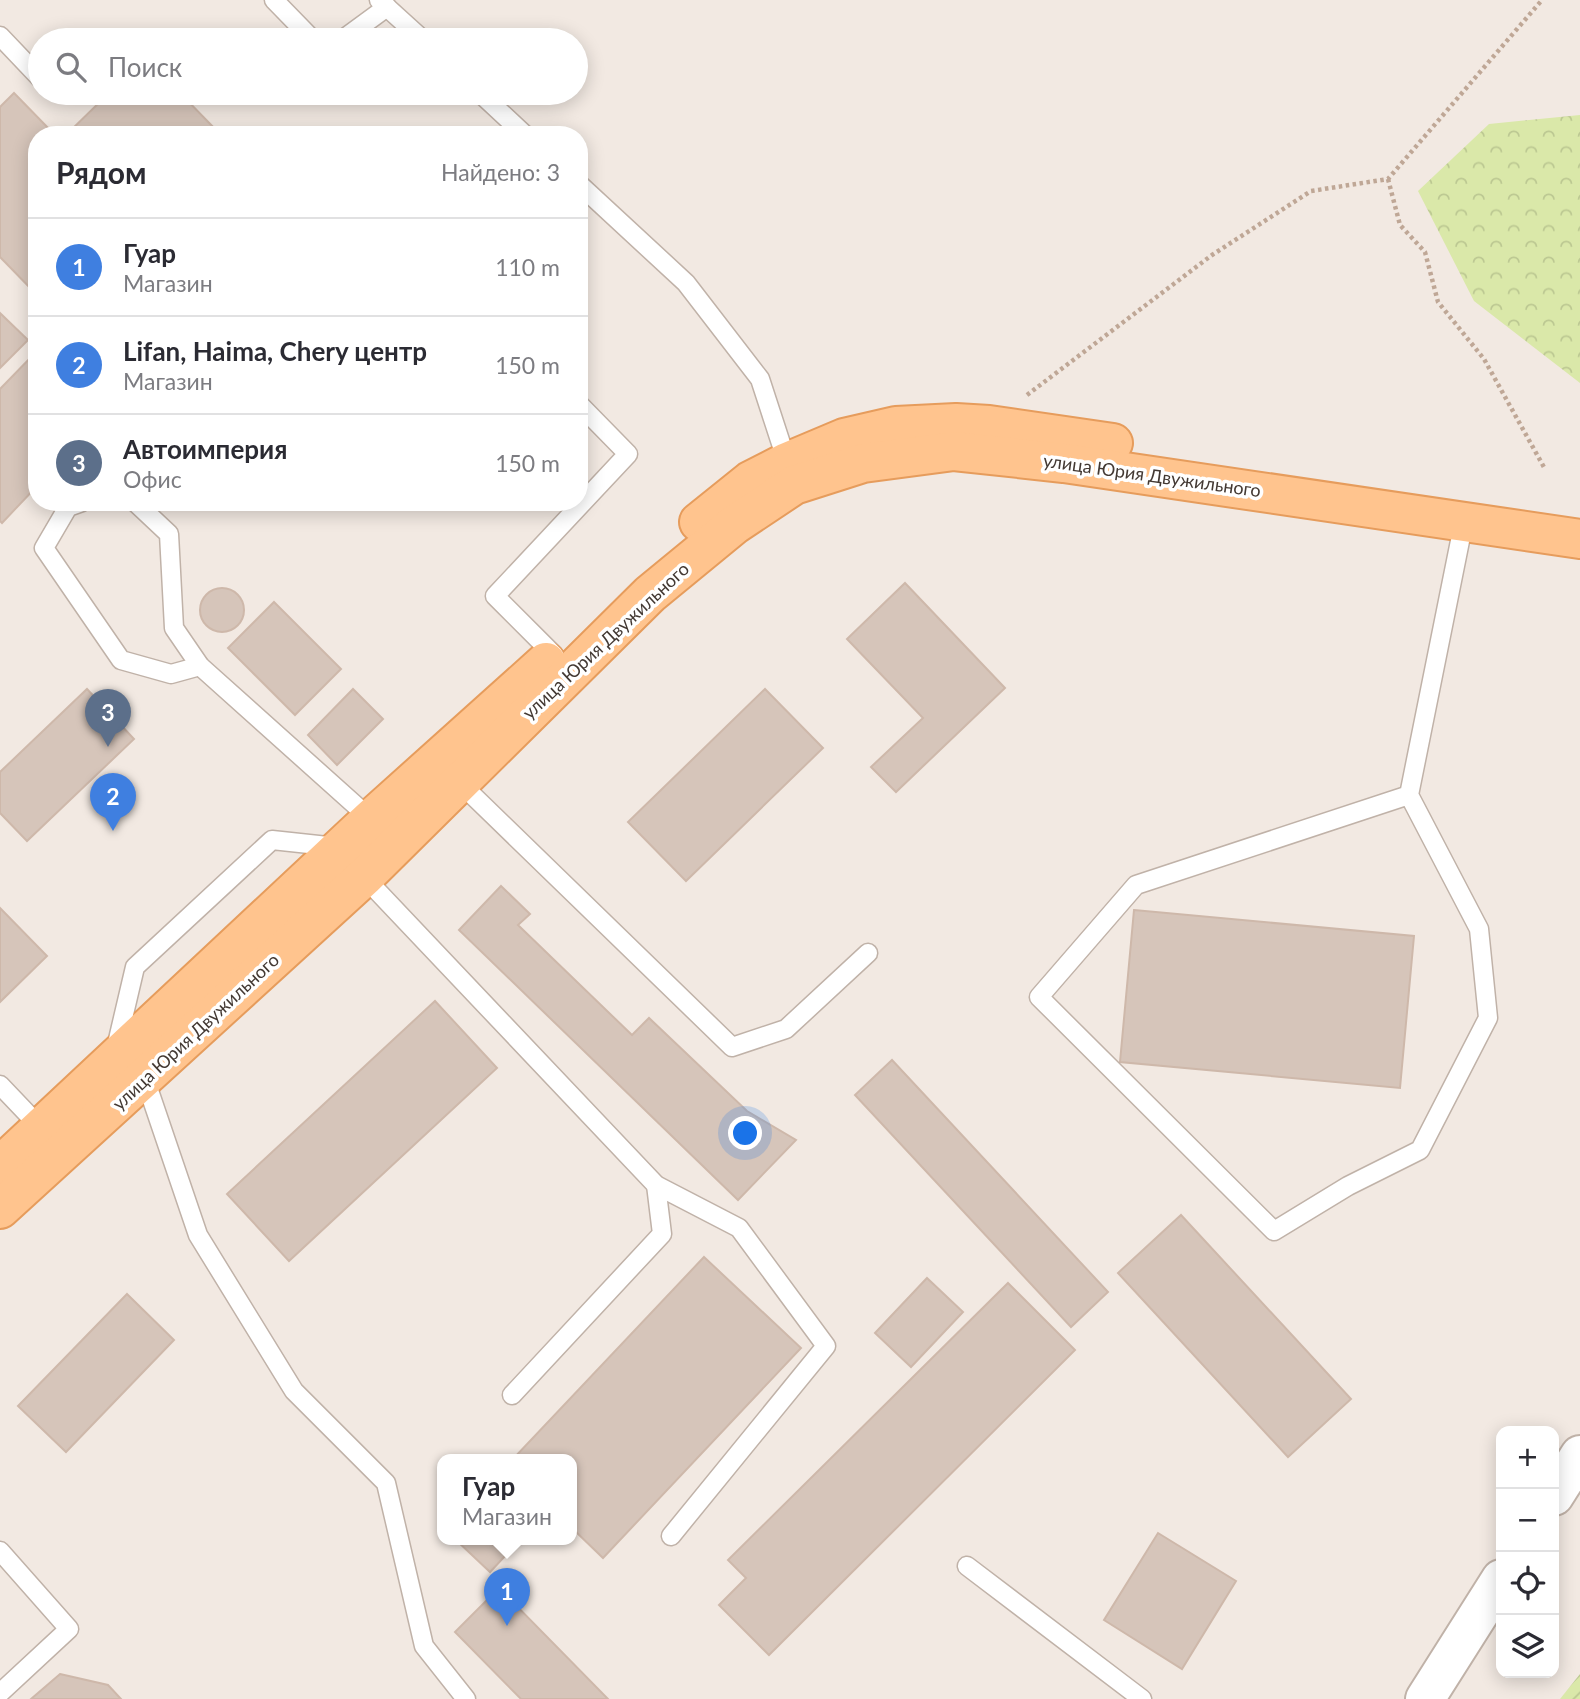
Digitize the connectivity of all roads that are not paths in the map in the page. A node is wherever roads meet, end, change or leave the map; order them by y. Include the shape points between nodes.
1 (274, 0) edge
2 (383, 4) edge
3 (301, 28) edge
4 (356, 28) edge
5 (410, 28) edge
6 (0, 36) edge
7 (28, 65) edge
8 (493, 105) edge
9 (515, 126) edge
10 (588, 192) edge
11 (588, 413) edge
12 (791, 474) junction
13 (588, 496) edge
14 (66, 511) edge
15 (145, 511) edge
16 (574, 511) edge
17 (1580, 513) edge
18 (1464, 521) junction
19 (1580, 539) edge
20 (554, 655) junction
21 (200, 666) junction
22 (460, 783) junction
23 (1409, 795) junction
24 (382, 832) junction
25 (352, 862) junction
26 (868, 953) dead end
27 (129, 1070) junction
28 (0, 1085) edge
29 (41, 1128) junction
30 (0, 1166) edge
31 (656, 1185) junction
32 (0, 1209) edge
33 (512, 1395) dead end
34 (1580, 1455) edge
35 (1558, 1489) edge
36 (671, 1536) dead end
37 (0, 1551) edge
38 (967, 1566) dead end
39 (1496, 1587) edge
40 (0, 1693) edge
41 (466, 1699) edge
42 (1142, 1699) edge
43 (1425, 1699) edge

1 - 3 lane
2 - 4 lane
2 - 5 lane
6 - 7 lane
8 - 9 lane
10 - 12 lane via 686,283 760,379
11 - 13 lane via 628,453
12 - 17 main road, улица Юрия Двужильного via 844,438 896,426 957,423
12 - 18 main road, улица Юрия Двужильного via 954,451
12 - 20 main road, улица Юрия Двужильного via 750,481
12 - 22 main road, улица Юрия Двужильного via 650,594
14 - 21 lane via 44,548 121,660 171,674
15 - 21 lane via 169,534 174,628
16 - 20 lane via 495,596
18 - 19 main road, улица Юрия Двужильного
18 - 23 lane
20 - 24 main road, улица Юрия Двужильного
21 - 24 lane
22 - 24 main road, улица Юрия Двужильного
22 - 26 lane via 732,1047 786,1029
23 - 23 lane via 1479,929 1488,1018 1420,1150 1274,1231 1039,997 1136,885
24 - 25 main road, улица Юрия Двужильного
25 - 27 main road, улица Юрия Двужильного
25 - 27 lane via 272,840 135,967
25 - 31 lane
27 - 29 main road, улица Юрия Двужильного
27 - 32 main road, улица Юрия Двужильного
27 - 41 lane via 198,1235 294,1391 386,1483 424,1646
28 - 29 lane
29 - 30 main road, улица Юрия Двужильного
31 - 33 lane via 662,1234
31 - 36 lane via 739,1228 826,1346
34 - 35 street
37 - 40 lane via 69,1629
38 - 42 lane
39 - 43 street

